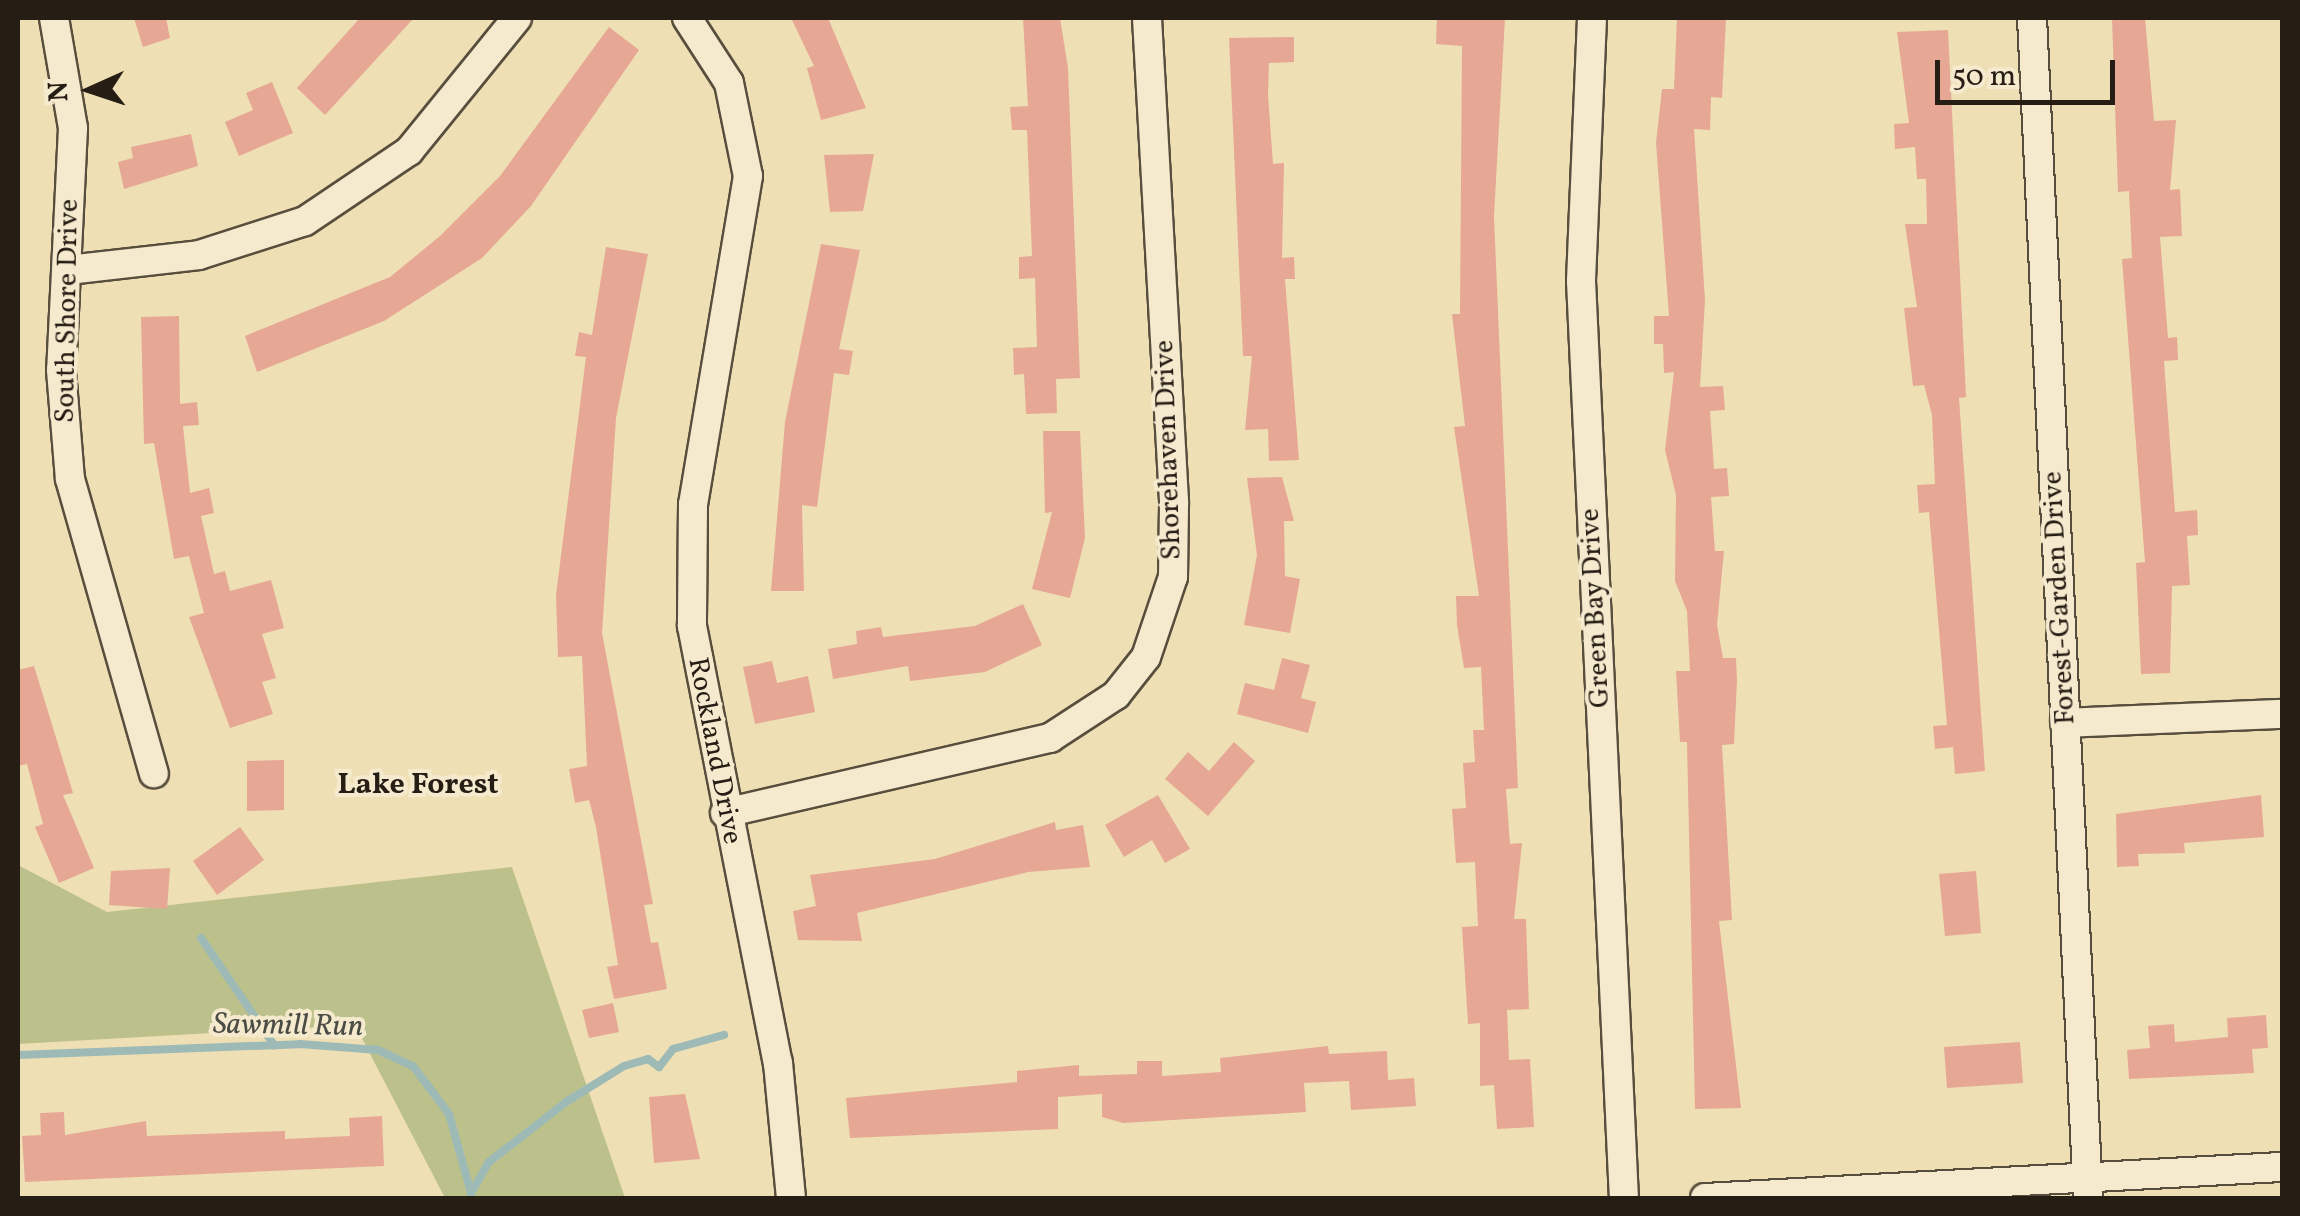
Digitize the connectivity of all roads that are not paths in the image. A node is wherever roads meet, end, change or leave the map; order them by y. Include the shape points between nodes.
1 (54, 18) edge
2 (518, 18) edge
3 (687, 18) edge
4 (1146, 18) edge
5 (1592, 18) edge
6 (2032, 18) edge
7 (68, 270) junction
8 (2282, 714) edge
9 (2066, 722) junction
10 (154, 774) dead end
11 (724, 813) junction
12 (2282, 1167) edge
13 (2088, 1188) edge
14 (791, 1198) edge
15 (1624, 1198) edge
16 (1705, 1198) edge

1 - 7 street, South Shore Drive via 73,128
2 - 7 street via 420,140 334,204 235,246
3 - 11 street, Rockland Drive via 728,83 748,176 691,550 701,705
4 - 11 street, Shorehaven Drive via 1174,501 1174,577 1146,657 1116,695 1050,738
5 - 15 street, Green Bay Drive via 1581,282
6 - 9 street, Forest-Garden Drive
7 - 10 street, South Shore Drive via 60,370 70,479
8 - 9 street
9 - 13 street, Forest-Garden Drive
11 - 14 street, Rockland Drive via 778,1063
12 - 13 street
13 - 16 street

